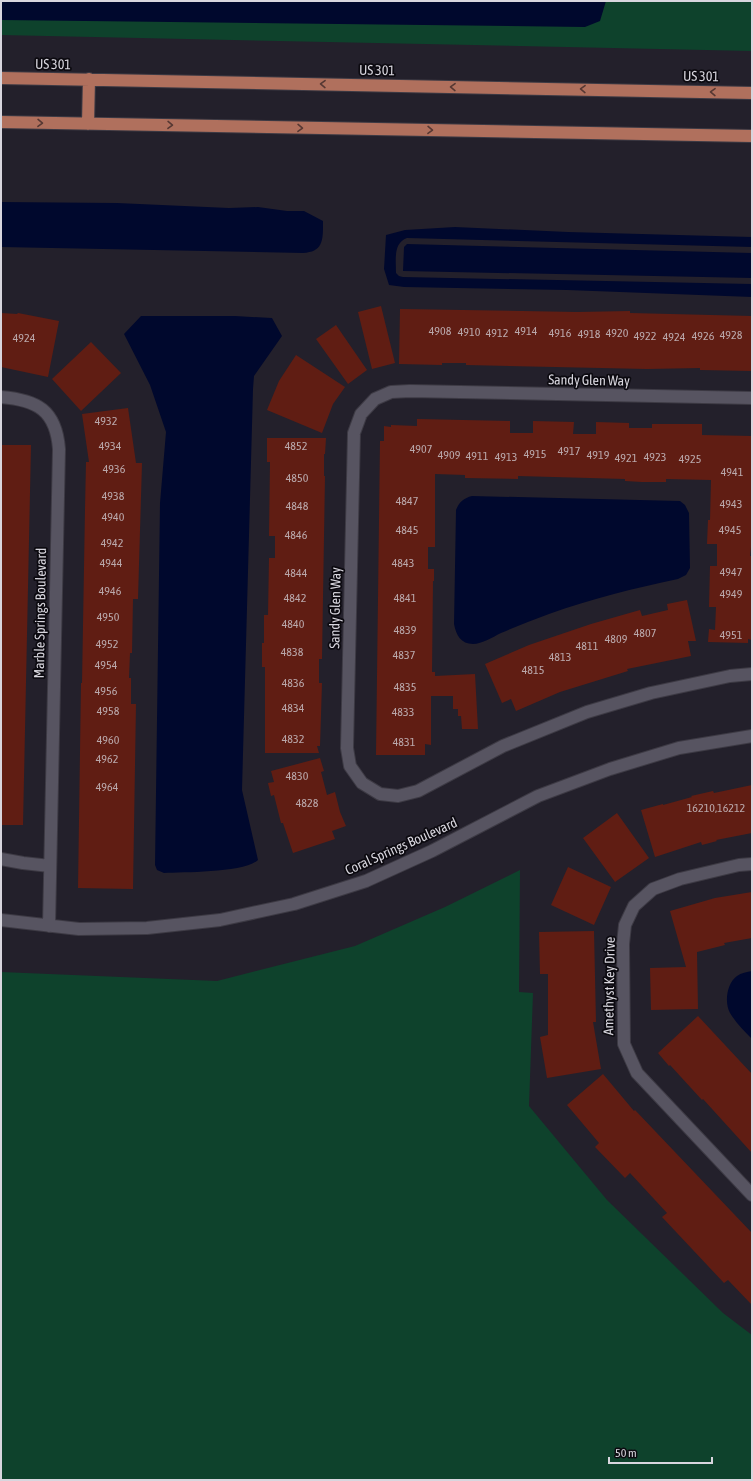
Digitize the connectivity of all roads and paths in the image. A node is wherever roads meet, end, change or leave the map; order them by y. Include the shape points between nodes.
1 (1, 78) edge
2 (89, 79) junction
3 (752, 92) edge
4 (1, 122) edge
5 (88, 124) junction
6 (752, 136) edge
7 (1, 397) edge
8 (752, 398) edge
9 (752, 674) edge
10 (752, 736) edge
11 (1, 859) edge
12 (752, 864) edge
13 (50, 866) junction
14 (1, 920) edge
15 (49, 926) junction
16 (752, 1195) edge

1 - 2 main road, US 301 / US 301
3 -> 2 main road, US 301 / US 301
2 - 5 main road
4 -> 5 main road
5 -> 6 main road
7 - 13 street, Marble Springs Boulevard via 29,402 41,408 54,424 58,435
8 - 9 street, Sandy Glen Way via 410,391 391,392 375,399 361,414 354,433 347,748 350,766 362,783 380,794 398,796 418,791 503,746 587,712 651,693 730,676
10 - 15 street, Coral Springs Boulevard via 679,748 610,769 538,796 366,881 294,904 220,920 147,928 79,929
11 - 13 street
12 - 16 street, Amethyst Key Drive via 680,879 654,889 634,906 625,925 623,944 624,1044 637,1073
13 - 15 street, Marble Springs Boulevard
14 - 15 street, Coral Springs Boulevard

